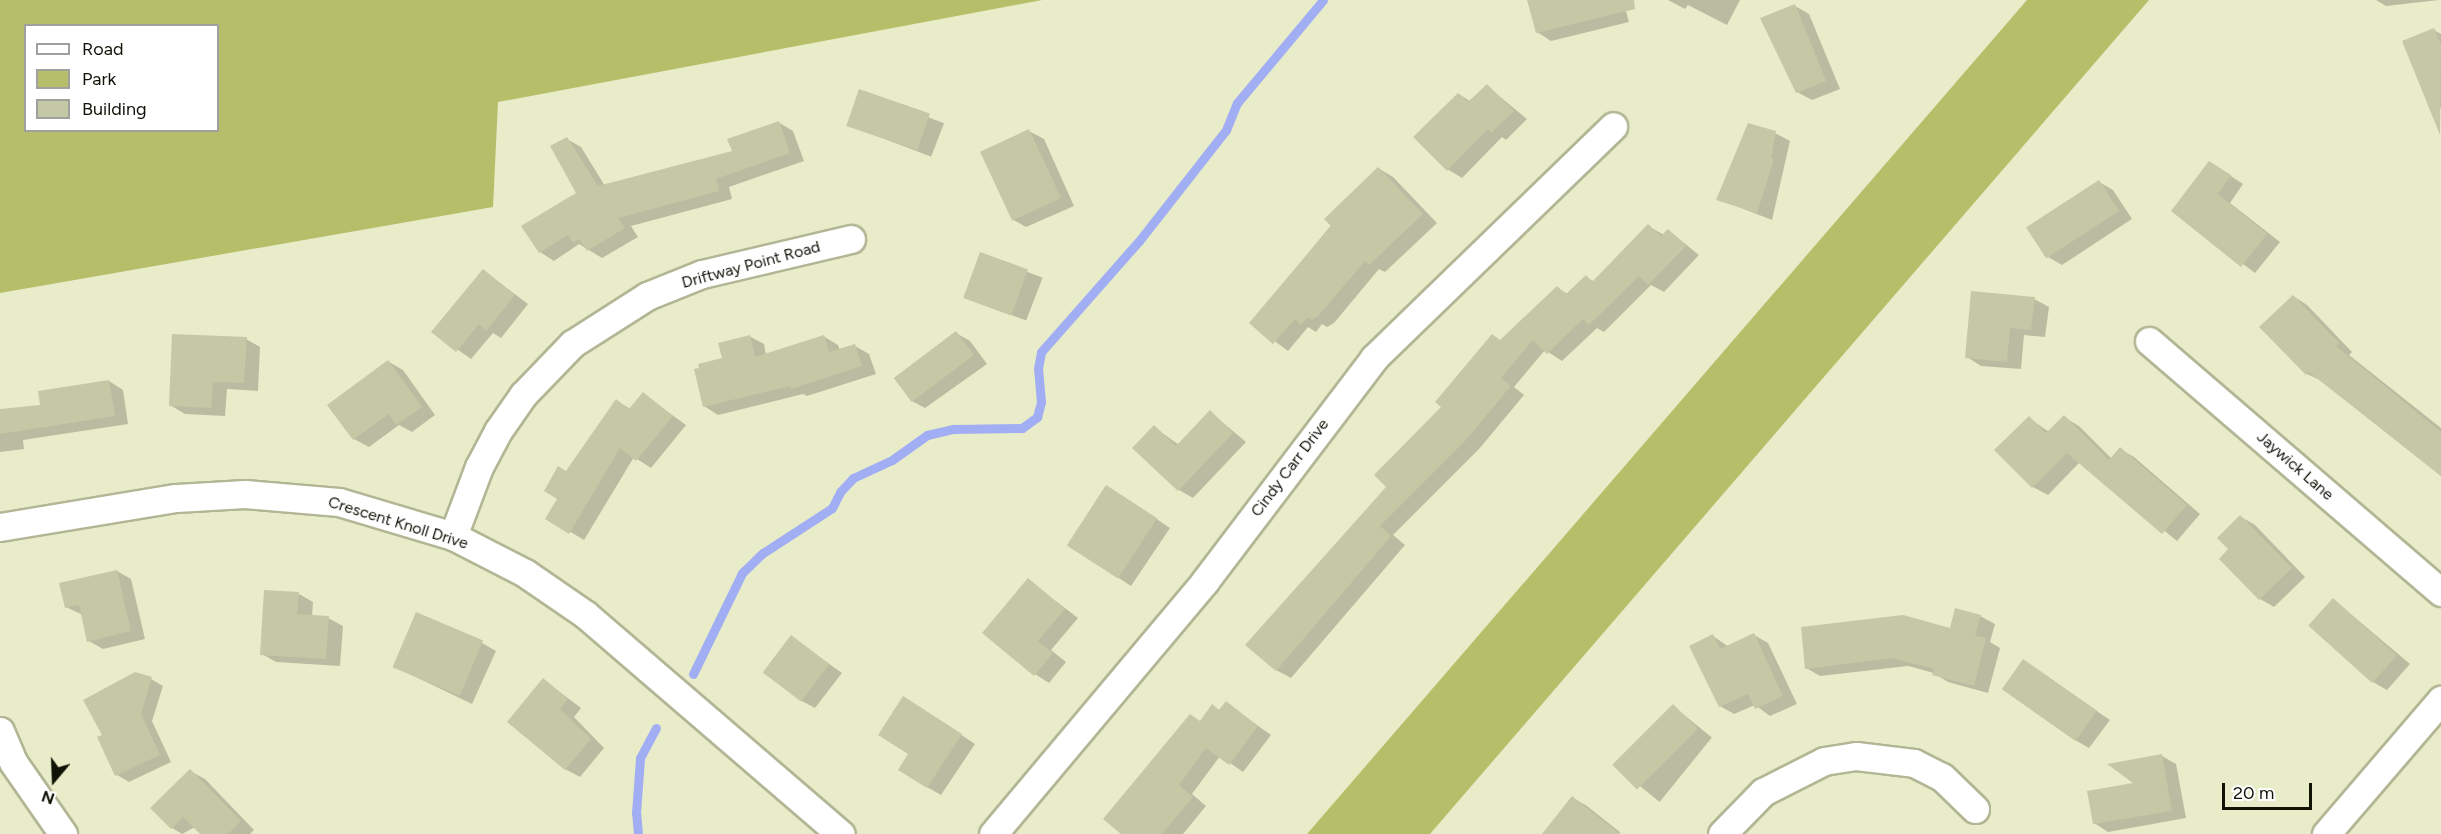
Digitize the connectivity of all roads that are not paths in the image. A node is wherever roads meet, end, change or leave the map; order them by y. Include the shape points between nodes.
1 (1613, 126) dead end
2 (851, 239) dead end
3 (2149, 340) dead end
4 (0, 526) edge
5 (453, 536) junction
6 (2441, 592) edge
7 (2441, 700) edge
8 (0, 731) edge
9 (1975, 809) dead end
10 (63, 834) edge
11 (841, 834) edge
12 (993, 834) edge
13 (1722, 834) edge
14 (2326, 834) edge

1 - 12 street, Cindy Carr Drive via 1374,358 1205,581
2 - 5 street, Driftway Point Road via 702,274 647,296 572,344 523,395 498,431 479,467
3 - 6 street, Jaywick Lane
4 - 5 street, Crescent Knoll Drive via 176,498 245,494 339,502
5 - 11 street, Crescent Knoll Drive via 525,573 586,615
7 - 14 street
8 - 10 street via 13,762
9 - 13 street via 1942,777 1914,763 1856,756 1824,761 1792,775 1763,792

